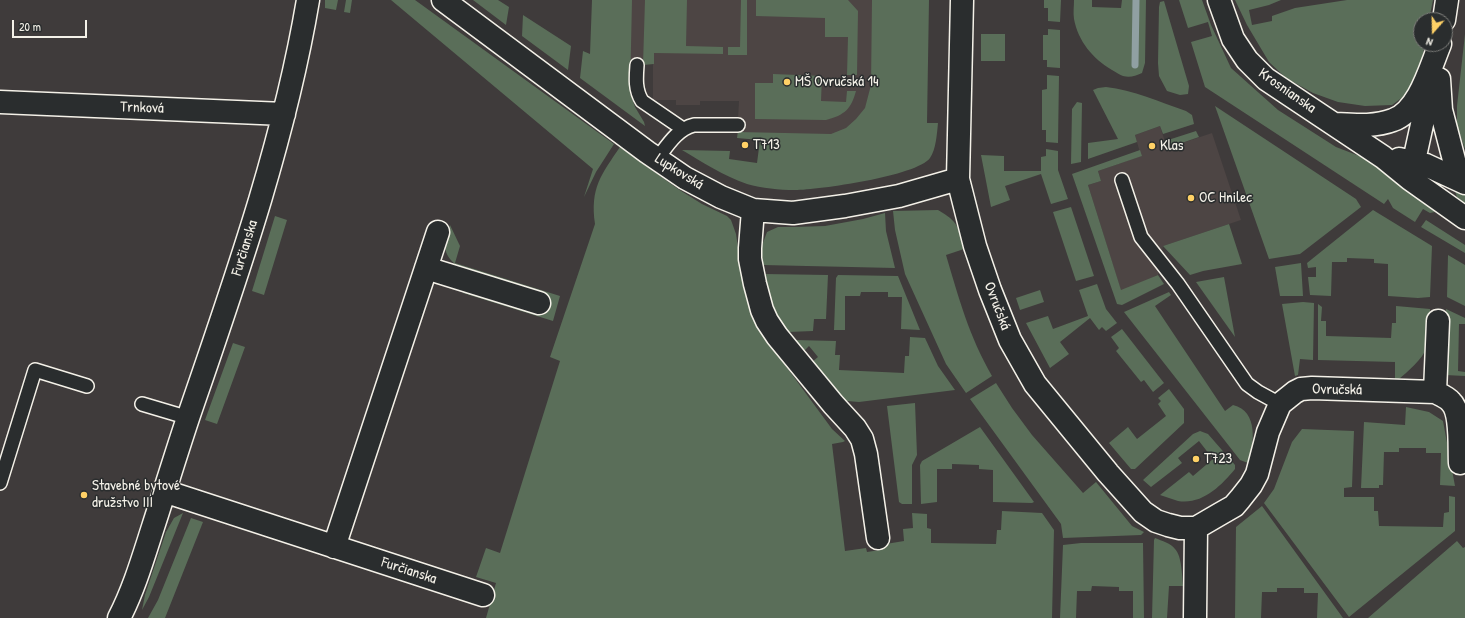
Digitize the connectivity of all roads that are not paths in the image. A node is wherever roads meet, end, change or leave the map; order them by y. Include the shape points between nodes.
1 (308, 0) edge
2 (443, 0) edge
3 (962, 0) edge
4 (1219, 0) edge
5 (1447, 0) edge
6 (1445, 12) edge
7 (1437, 52) edge
8 (1438, 52) edge
9 (1440, 52) edge
10 (636, 65) dead end
11 (0, 102) edge
12 (284, 114) junction
13 (1335, 124) junction
14 (738, 125) dead end
15 (683, 129) junction
16 (657, 159) junction
17 (1412, 170) junction
18 (958, 179) junction
19 (1122, 180) dead end
20 (1462, 181) edge
21 (753, 210) junction
22 (1465, 218) edge
23 (438, 232) dead end
24 (426, 268) junction
25 (539, 303) dead end
26 (1438, 321) dead end
27 (87, 386) dead end
28 (1435, 392) junction
29 (142, 404) dead end
30 (1280, 404) junction
31 (188, 418) junction
32 (1460, 463) dead end
33 (0, 483) edge
34 (164, 492) junction
35 (1196, 528) junction
36 (878, 538) dead end
37 (334, 546) junction
38 (484, 595) dead end
39 (119, 618) edge
40 (1195, 618) edge

1 - 12 street, Furčianska
2 - 16 street, Lupkovská
3 - 18 street, Ovručská
4 - 13 street, Krosnianska via 1233,40 1247,60 1266,79
5 - 6 street
7 - 13 street via 1419,95 1413,106 1402,116 1370,125
8 - 17 street
9 - 20 street via 1441,110
10 - 15 lane via 636,87 642,101
11 - 12 street, Trnková
12 - 31 street, Furčianska via 228,304
13 - 17 street, Krosnianska via 1384,157
14 - 15 lane via 694,124
15 - 16 lane
16 - 21 street, Lupkovská via 720,197
17 - 20 street, Krosnianska via 1432,167
17 - 22 street, Krosnianska
18 - 21 street, Lupkovská via 899,196 845,206 793,213
18 - 35 street, Ovručská via 975,246 990,290 1010,340 1034,384 1143,512 1168,525
19 - 30 lane via 1141,237 1178,284 1247,384
21 - 36 street via 750,259 762,310 777,336 862,439
23 - 24 street
24 - 25 street
24 - 37 street
26 - 28 street
27 - 33 lane via 35,370
28 - 30 street, Ovručská via 1312,388 1295,392
28 - 32 street, Ovručská via 1452,402 1456,410
29 - 31 lane
30 - 35 street, Ovručská via 1268,432 1257,474 1246,493 1234,506
31 - 34 street, Furčianska
34 - 37 street, Furčianska
34 - 39 street, Furčianska via 133,588
35 - 40 street
37 - 38 street, Furčianska

